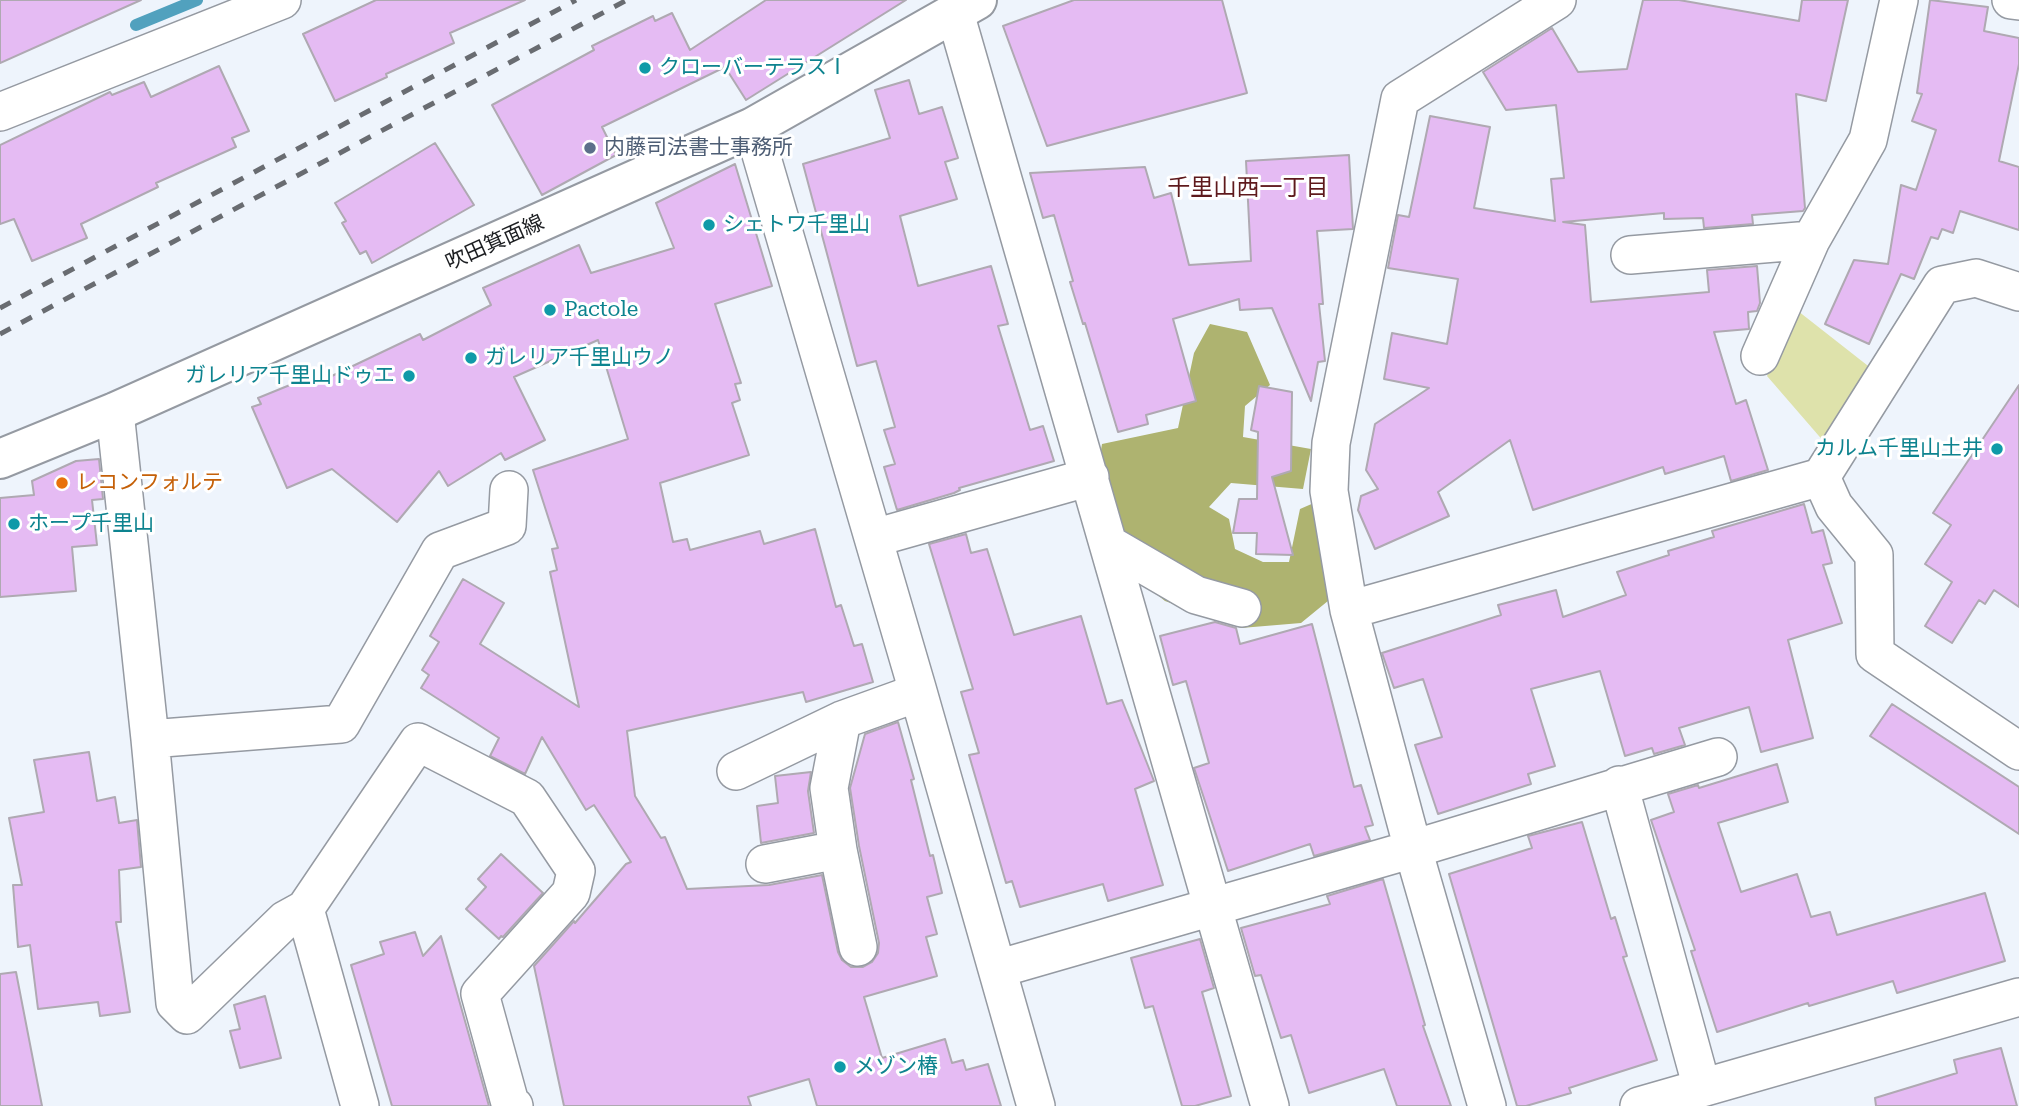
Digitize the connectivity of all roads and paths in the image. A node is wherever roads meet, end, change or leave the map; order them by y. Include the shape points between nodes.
1 (282, 0) edge
2 (1557, 0) edge
3 (1899, 0) edge
4 (2011, 0) edge
5 (2019, 1) edge
6 (966, 6) edge
7 (226, 9) edge
8 (0, 112) edge
9 (753, 127) junction
10 (1811, 240) junction
11 (1630, 255) dead end
12 (2019, 292) edge
13 (1760, 356) dead end
14 (115, 412) junction
15 (0, 458) edge
16 (1090, 477) junction
17 (1821, 477) junction
18 (509, 491) dead end
19 (874, 538) junction
20 (1110, 545) junction
21 (1242, 608) dead end
22 (1349, 610) junction
23 (917, 688) junction
24 (842, 720) junction
25 (150, 739) junction
26 (2019, 751) edge
27 (1718, 757) dead end
28 (736, 771) dead end
29 (1619, 785) junction
30 (1413, 849) junction
31 (838, 850) junction
32 (765, 864) dead end
33 (1213, 906) junction
34 (305, 909) junction
35 (858, 947) dead end
36 (997, 969) junction
37 (2019, 997) edge
38 (1702, 1088) junction
39 (360, 1106) edge
40 (514, 1106) edge
41 (1036, 1106) edge
42 (1270, 1106) edge
43 (1487, 1106) edge
44 (1639, 1106) edge

1 - 7 street
2 - 22 street via 1400,99 1331,443 1329,491
3 - 10 street via 1868,140
4 - 5 street
6 - 9 main road, 吹田箕面線
6 - 16 street
7 - 8 street
9 - 14 main road, 吹田箕面線
9 - 19 street
10 - 11 street
10 - 13 street
12 - 17 street via 1976,278 1942,285
14 - 15 main road, 吹田箕面線
14 - 25 street
16 - 19 street
16 - 20 street
17 - 22 street
17 - 26 street via 1834,506 1874,555 1875,654
18 - 25 street via 507,526 440,551 341,724
19 - 23 street
20 - 21 street via 1196,595
20 - 33 street
22 - 30 street
23 - 24 street via 903,698
23 - 36 street
24 - 28 street
24 - 31 street via 829,788
25 - 34 street via 175,1003 187,1015 285,920
27 - 29 street
29 - 30 street
29 - 38 street
30 - 33 street
30 - 43 street
31 - 32 street
31 - 35 street
33 - 36 street
33 - 42 street
34 - 39 street
34 - 40 street via 418,742 527,798 576,871 571,893 480,994
36 - 41 street
37 - 38 street
38 - 44 street

